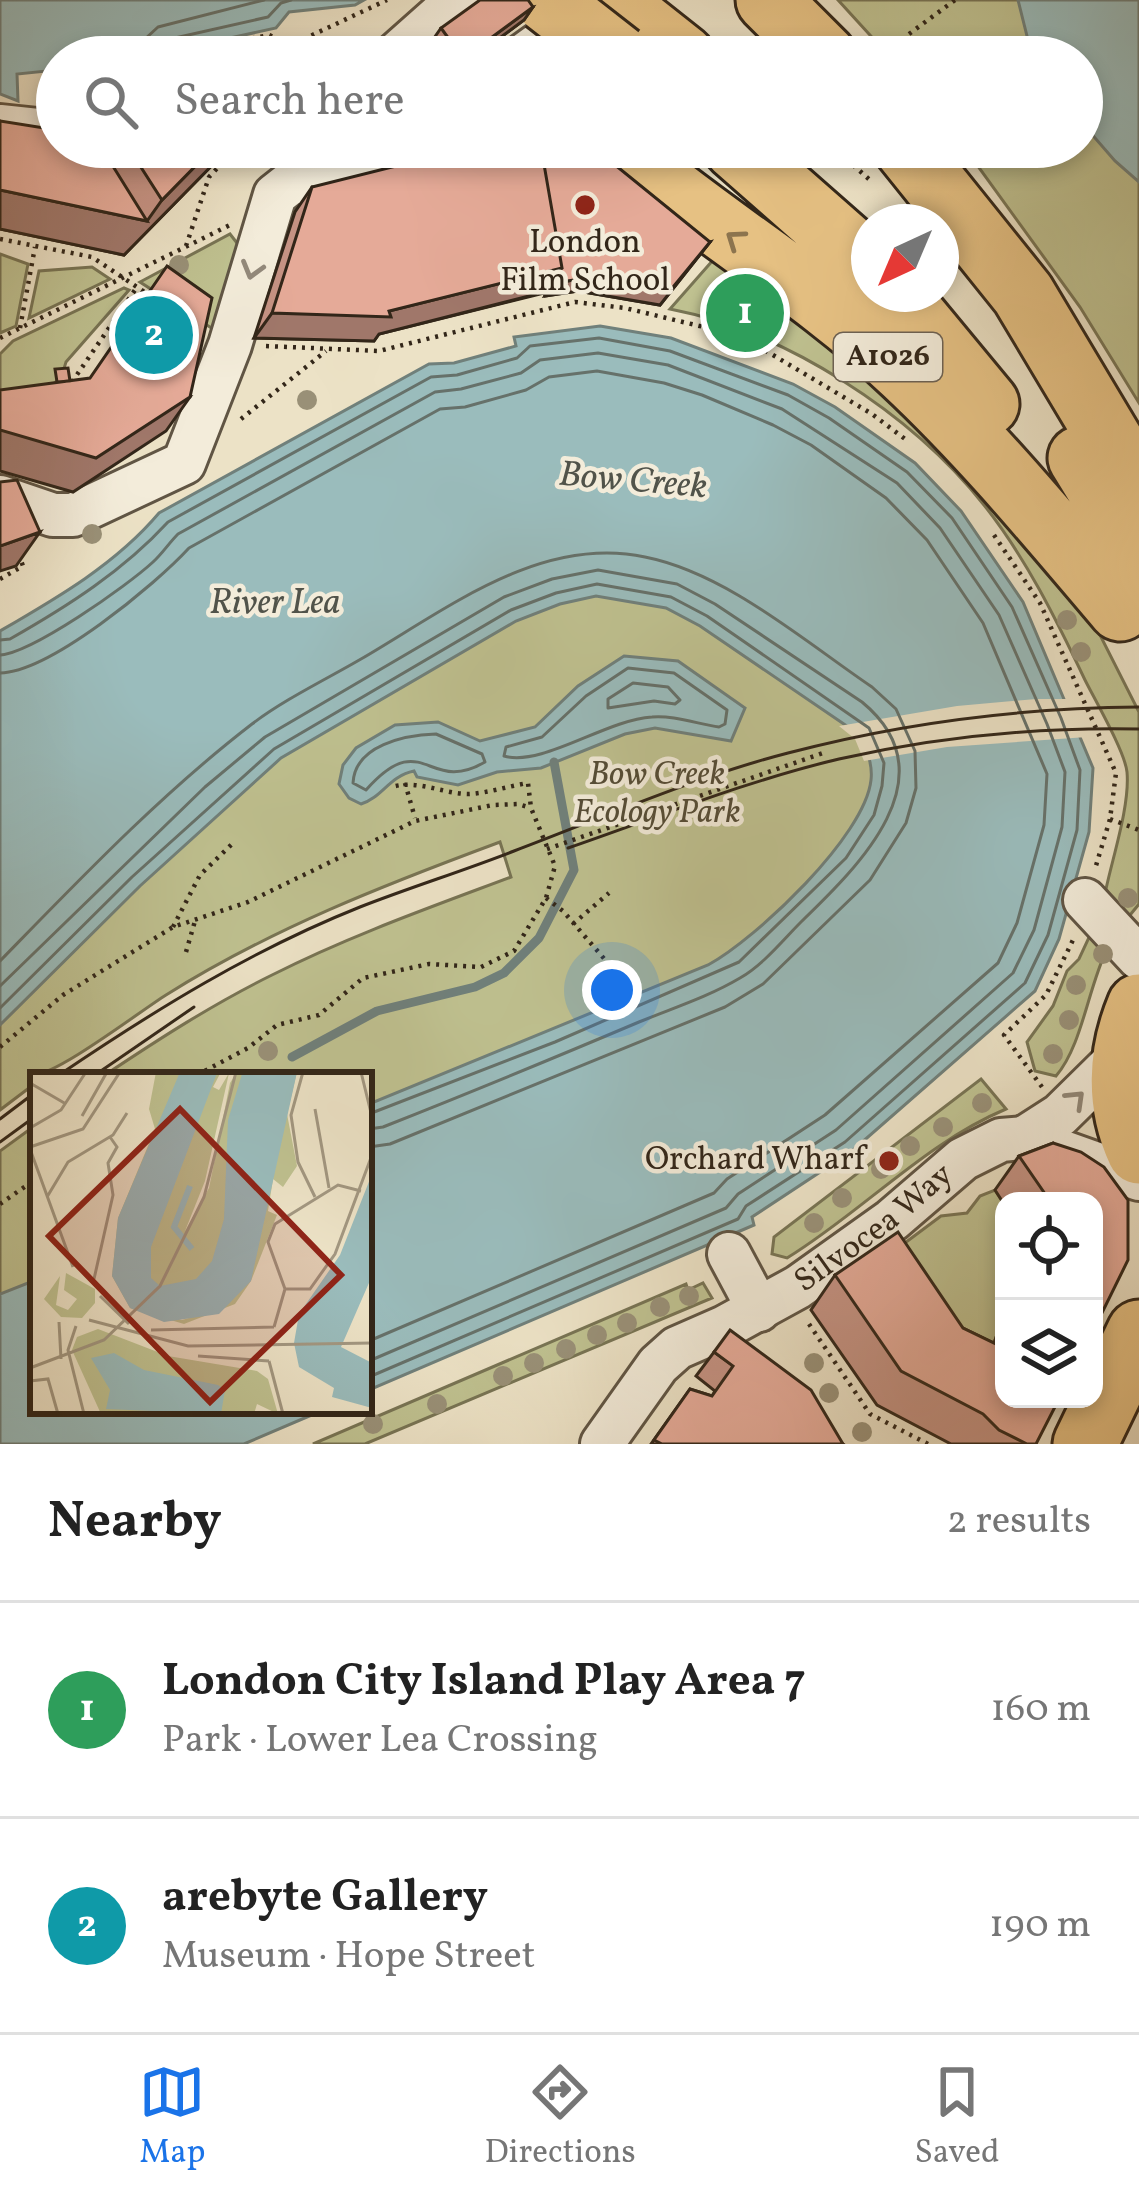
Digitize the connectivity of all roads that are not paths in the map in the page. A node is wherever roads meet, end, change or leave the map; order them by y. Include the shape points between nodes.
1 (457, 0) edge
2 (546, 0) edge
3 (599, 0) edge
4 (611, 0) edge
5 (768, 0) edge
6 (417, 36) edge
7 (550, 36) edge
8 (592, 36) edge
9 (656, 36) edge
10 (804, 36) edge
11 (0, 126) edge
12 (36, 130) edge
13 (297, 168) edge
14 (642, 168) edge
15 (759, 168) edge
16 (820, 168) edge
17 (922, 168) edge
18 (860, 204) edge
19 (851, 249) edge
20 (959, 304) edge
21 (911, 312) edge
22 (1139, 488) edge
23 (18, 503) edge
24 (1133, 604) edge
25 (1085, 900) road end
26 (1139, 958) edge
27 (1131, 1030) edge
28 (1024, 1138) junction
29 (1139, 1152) edge
30 (1139, 1179) edge
31 (729, 1254) dead end
32 (787, 1302) junction
33 (1139, 1332) edge
34 (602, 1444) edge
35 (1085, 1444) edge

1 - 6 street
2 - 8 highway, bridge
3 - 7 street
4 - 9 highway
5 - 10 highway
11 - 12 street
13 -> 23 street via 275,195 184,463 73,515
24 -> 14 highway, A1026 via 905,371
15 - 19 highway
16 - 18 highway
17 - 22 highway via 1023,294
20 - 24 highway, A1026 via 1074,449
21 - 24 highway, A1026
25 - 26 street
28 -> 27 street, Silvocea Way via 1060,1115
27 - 29 highway via 1124,1097
28 - 30 street
28 - 32 street, Silvocea Way via 963,1159
31 - 32 street
32 - 34 street, Silvocea Way via 677,1348
33 - 35 highway

